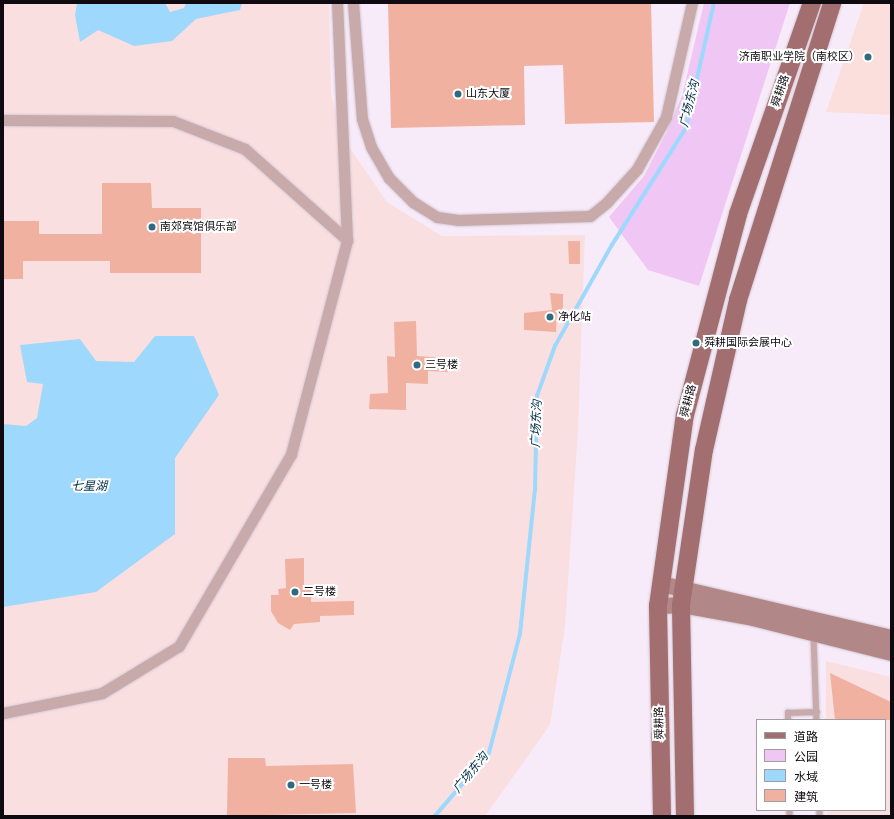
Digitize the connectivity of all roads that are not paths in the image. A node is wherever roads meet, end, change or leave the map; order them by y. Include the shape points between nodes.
1 (337, 3) edge
2 (354, 3) edge
3 (692, 3) edge
4 (812, 3) edge
5 (832, 3) edge
6 (3, 120) edge
7 (347, 240) junction
8 (661, 584) junction
9 (683, 598) junction
10 (658, 606) junction
11 (814, 634) junction
12 (891, 638) edge
13 (891, 653) edge
14 (817, 712) junction
15 (3, 713) edge
16 (788, 719) edge
17 (817, 719) edge
18 (662, 816) edge
19 (685, 816) edge

1 - 7 street
2 - 3 street via 362,119 371,148 389,178 413,202 437,217 458,220 590,216 608,202 637,169 666,117
4 - 8 main road, 舜耕路 via 738,214 703,343 685,415
5 - 9 main road, 舜耕路 via 738,300 704,450
6 - 7 street via 173,121 245,149
7 - 15 street via 291,454 179,646 102,693
8 - 9 main road
8 - 10 main road, 舜耕路
9 - 10 main road
9 - 11 main road
9 - 12 main road
9 - 19 main road, 舜耕路
10 - 18 main road, 舜耕路
11 - 13 main road
11 - 14 lane
14 - 16 lane via 788,714
14 - 17 lane

